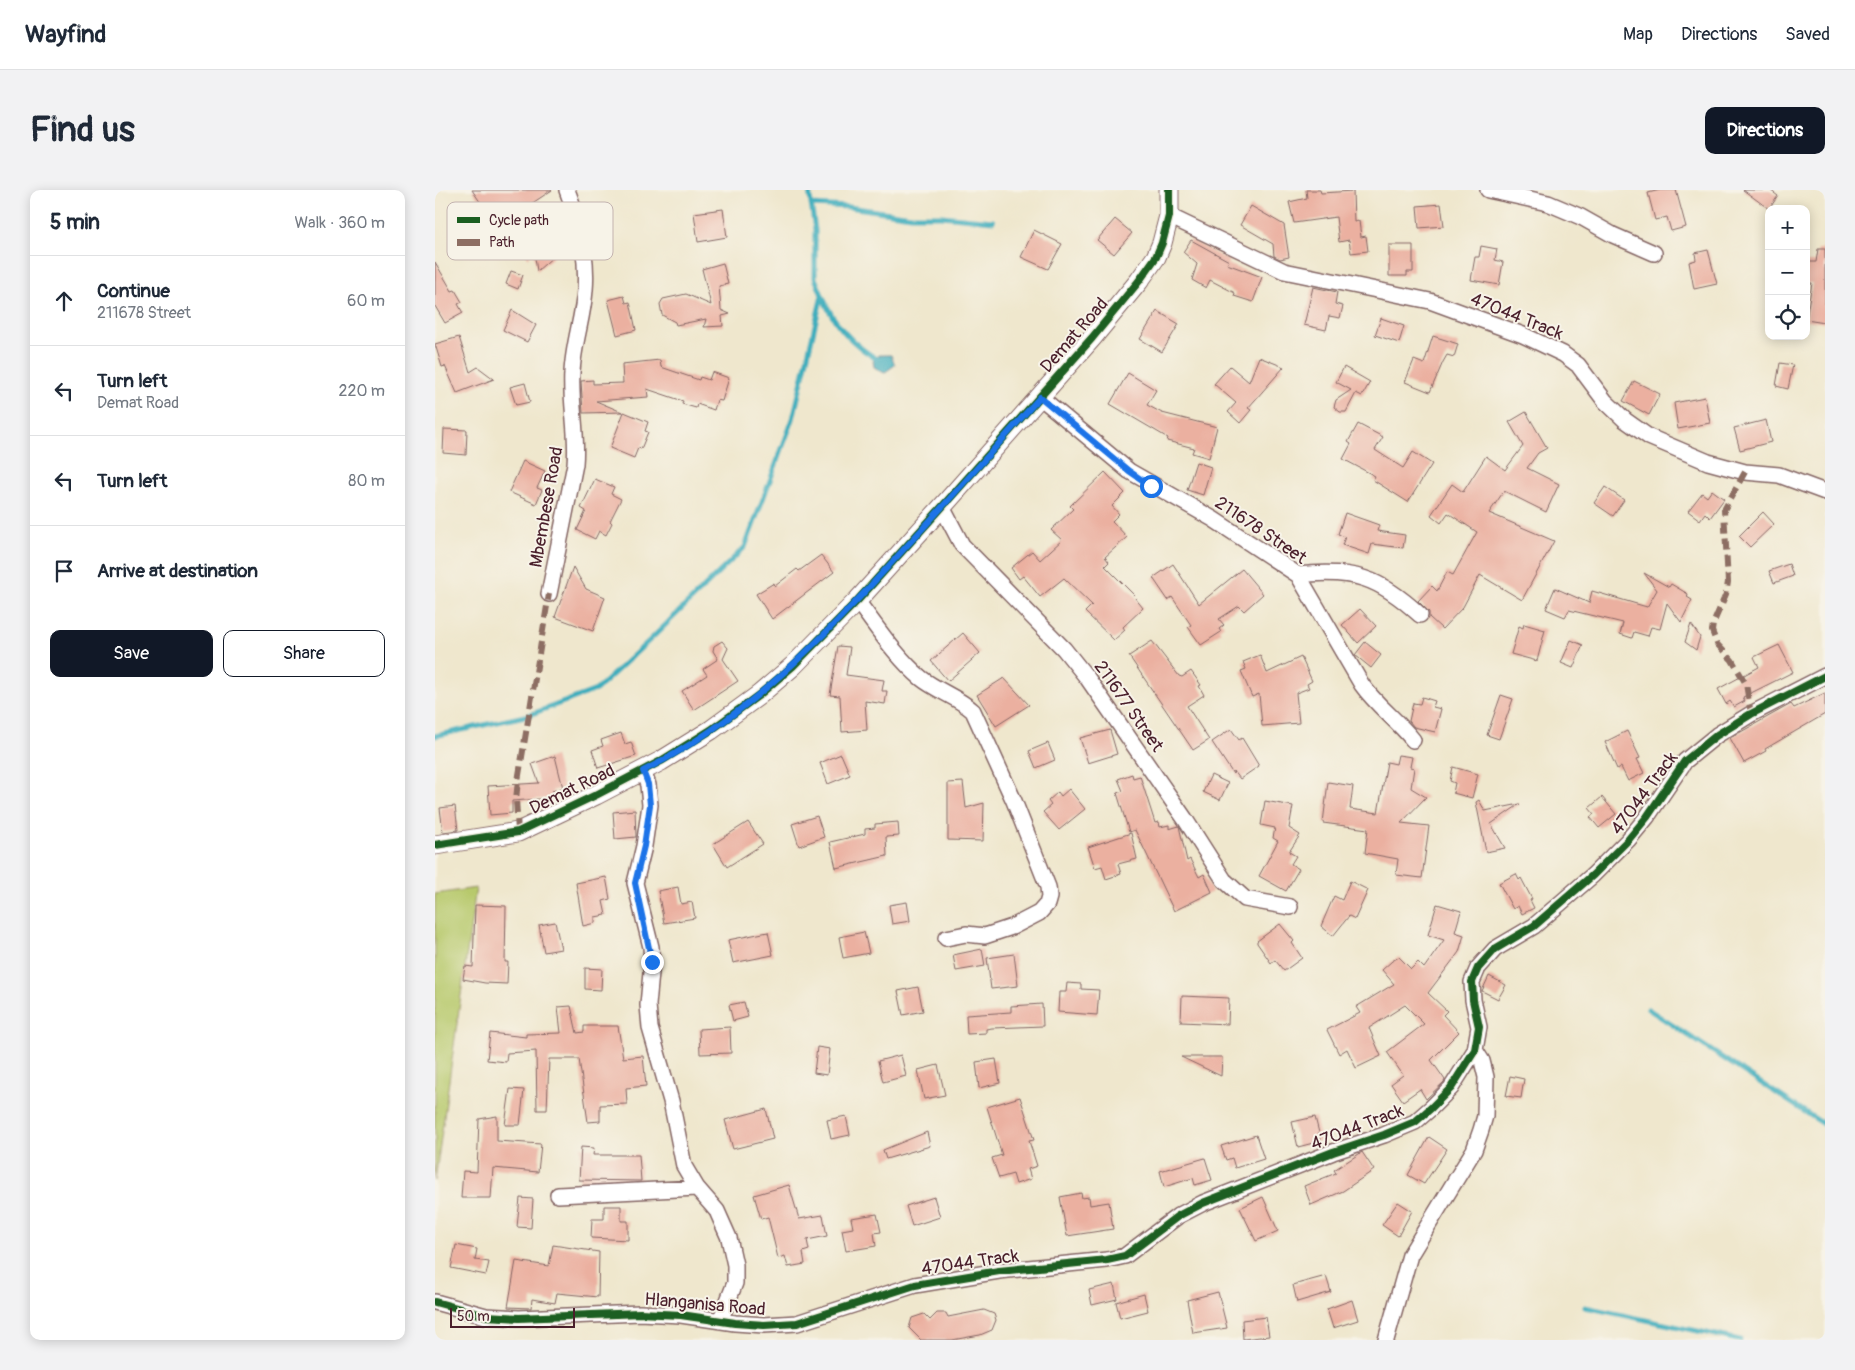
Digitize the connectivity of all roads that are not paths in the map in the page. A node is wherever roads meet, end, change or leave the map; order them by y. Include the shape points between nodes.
1 (567, 190) edge
2 (1169, 190) edge
3 (1488, 190) edge
4 (571, 202) edge
5 (1169, 216) junction
6 (1654, 253) dead end
7 (583, 260) edge
8 (1040, 397) junction
9 (1825, 492) edge
10 (942, 507) junction
11 (1298, 575) junction
12 (549, 594) dead end
13 (857, 601) junction
14 (1420, 615) dead end
15 (1825, 676) edge
16 (1413, 740) dead end
17 (643, 771) junction
18 (435, 845) edge
19 (1291, 907) dead end
20 (946, 938) dead end
21 (1475, 1050) junction
22 (697, 1188) junction
23 (558, 1195) dead end
24 (435, 1302) edge
25 (852, 1306) joint
26 (720, 1321) junction
27 (1386, 1340) edge

1 - 4 street, Mbembese Road
2 - 5 street, Demat Road
3 - 6 street via 1548,204
5 - 8 street, Demat Road via 1156,257 1098,331
5 - 9 street, 47044 Track via 1284,271 1430,301 1523,336 1563,354 1578,365 1605,401 1649,436 1709,462 1745,472 1779,475
7 - 12 street, Mbembese Road via 585,290 571,376 577,442 575,464
8 - 10 street, Demat Road
8 - 11 street, 211678 Street via 1129,471 1213,519
10 - 13 street, Demat Road
10 - 19 street, 211677 Street via 962,545 1064,649 1088,680 1224,880 1245,899
11 - 14 street via 1361,576 1400,596
11 - 16 street, 211678 Street via 1361,685
13 - 17 street, Demat Road via 793,666 759,695 711,730
13 - 20 street via 920,677 973,711 1048,886 1047,904 1039,913 1012,927 985,936 965,934
15 - 21 street, 47044 Track via 1759,709 1717,735 1685,761 1647,817 1614,854 1534,926 1495,949 1478,968 1472,982 1479,1027
17 - 18 street, Demat Road via 518,832
17 - 22 street via 650,805 635,883 651,947 650,1028 671,1101 684,1166
21 - 25 street, 47044 Track via 1451,1088 1415,1122 1203,1203 1178,1216 1125,1256 915,1285
21 - 27 street via 1486,1076 1487,1101 1481,1130 1473,1150 1410,1255
22 - 23 street
22 - 26 street via 717,1211 735,1265 735,1283
24 - 26 street, Hlanganisa Road via 486,1316 519,1318 640,1313
25 - 26 street, Hlanganisa Road via 797,1323 764,1325

